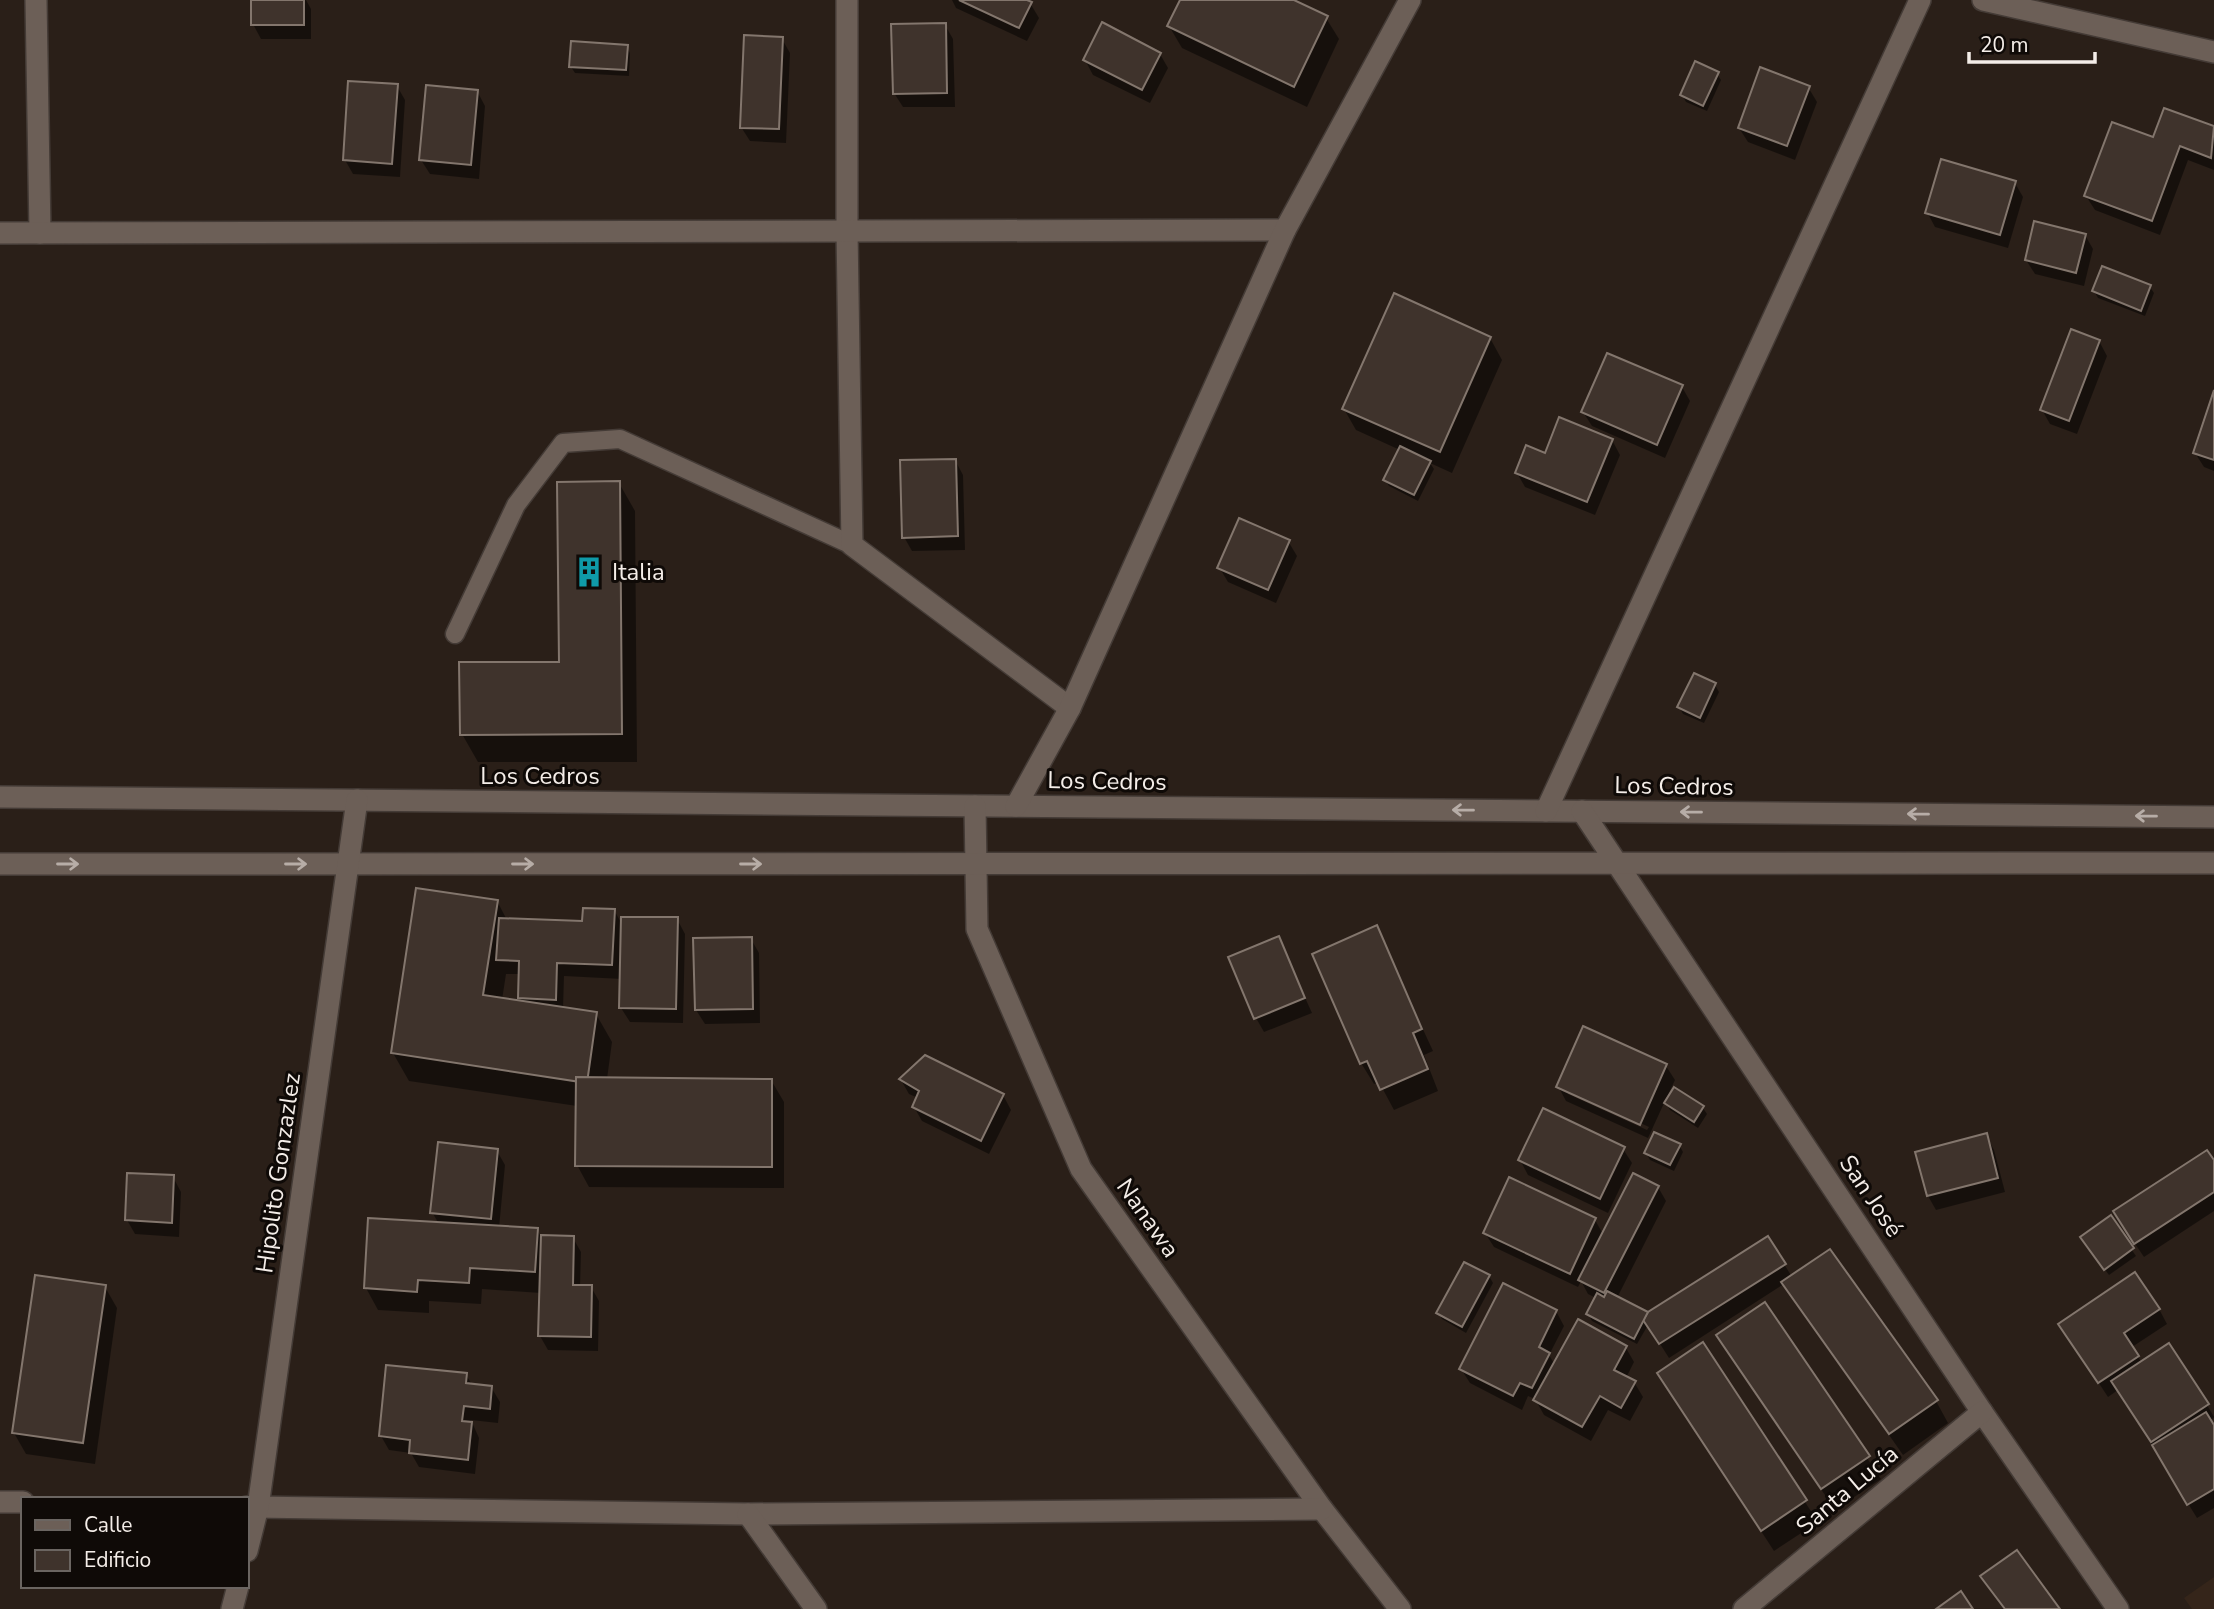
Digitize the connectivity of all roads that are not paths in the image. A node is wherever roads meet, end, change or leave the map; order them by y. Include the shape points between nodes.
1 (36, 0) edge
2 (847, 0) edge
3 (1410, 0) edge
4 (1920, 0) edge
5 (1983, 0) edge
6 (2214, 52) edge
7 (1285, 230) junction
8 (846, 232) junction
9 (0, 233) edge
10 (40, 233) junction
11 (852, 545) junction
12 (455, 634) dead end
13 (1070, 708) junction
14 (0, 797) edge
15 (357, 800) junction
16 (975, 806) junction
17 (1016, 806) junction
18 (1545, 811) junction
19 (1582, 811) junction
20 (2214, 817) edge
21 (976, 863) junction
22 (1618, 863) junction
23 (2214, 863) edge
24 (0, 864) edge
25 (348, 864) junction
26 (1983, 1412) junction
27 (0, 1502) edge
28 (21, 1503) edge
29 (252, 1507) edge
30 (1322, 1509) junction
31 (748, 1514) junction
32 (248, 1542) edge
33 (237, 1588) edge
34 (232, 1609) edge
35 (816, 1609) edge
36 (1400, 1609) edge
37 (1744, 1609) edge
38 (2118, 1609) edge

1 - 10 street
2 - 8 street
3 - 7 street
4 - 18 street
5 - 6 street
7 - 8 street
7 - 13 street
8 - 10 street
8 - 11 street
9 - 10 street
11 - 12 lane via 620,439 563,443 516,505
11 - 13 street
13 - 17 street
14 - 15 street, Los Cedros
15 - 16 street, Los Cedros
15 - 25 street, Hipolito Gonzazlez
16 - 17 street, Los Cedros
16 - 21 street, Nanawa
18 -> 17 street, Los Cedros
18 - 19 street, Los Cedros
20 -> 19 street, Los Cedros
19 - 22 street, San José
21 - 22 street
25 -> 21 street
21 - 30 street, Nanawa via 977,929 1081,1169
22 - 23 street
22 - 26 street, San José
24 -> 25 street
25 - 29 street, Hipolito Gonzazlez
26 - 37 street, Santa Lucía
26 - 38 street, San José
27 - 28 street
29 - 31 street
29 - 32 street, Hipolito Gonzazlez
30 - 31 street
30 - 36 street, Nanawa
31 - 35 street
33 - 34 street

